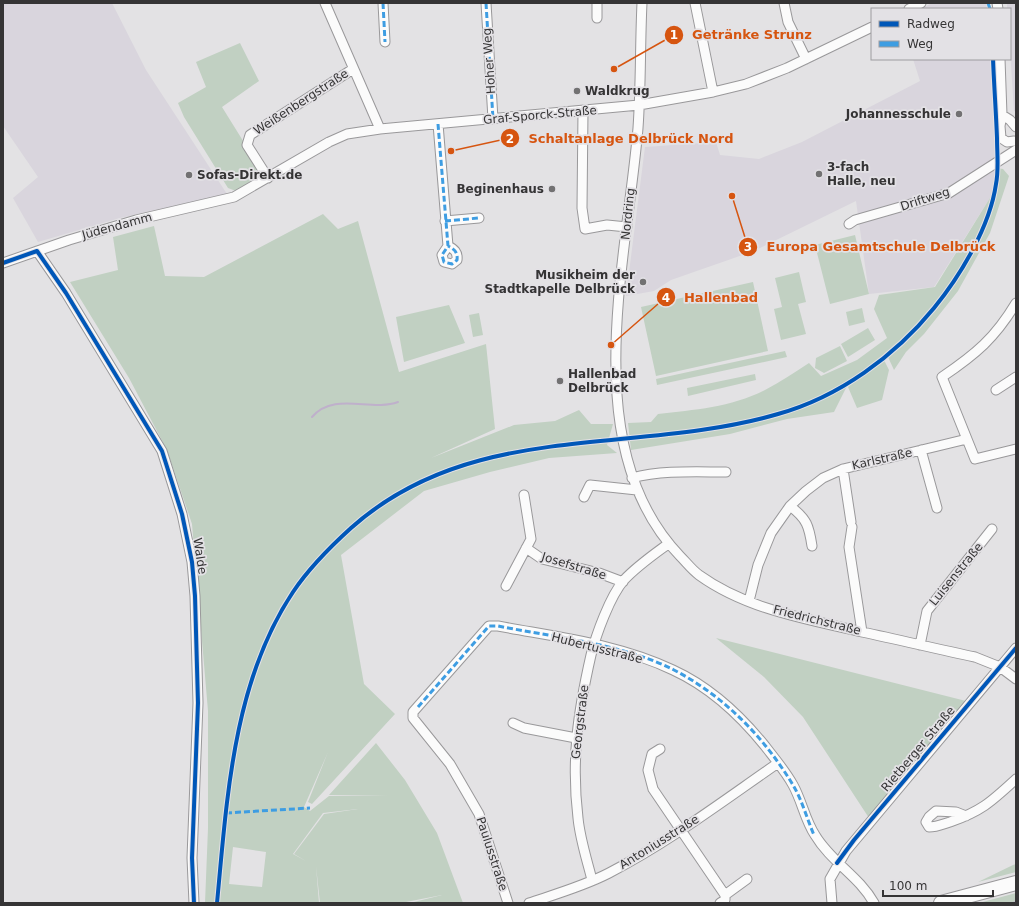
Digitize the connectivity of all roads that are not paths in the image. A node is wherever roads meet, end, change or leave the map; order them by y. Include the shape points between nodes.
1 (325, 3) edge
2 (383, 3) edge
3 (486, 3) edge
4 (596, 3) edge
5 (642, 3) edge
6 (695, 3) edge
7 (784, 3) edge
8 (921, 3) edge
9 (911, 8) edge
10 (598, 18) dead end
11 (871, 27) edge
12 (385, 42) dead end
13 (806, 59) junction
14 (1000, 60) edge
15 (353, 68) junction
16 (713, 92) junction
17 (639, 105) junction
18 (583, 111) junction
19 (1002, 115) junction
20 (493, 119) junction
21 (438, 124) junction
22 (1016, 128) edge
23 (380, 129) junction
24 (1015, 142) edge
25 (268, 178) junction
26 (234, 197) joint
27 (479, 218) dead end
28 (445, 221) junction
29 (849, 224) dead end
30 (627, 227) junction
31 (448, 246) dead end
32 (38, 251) junction
33 (3, 263) edge
34 (1016, 303) edge
35 (1016, 377) edge
36 (996, 390) dead end
37 (967, 439) junction
38 (1016, 449) edge
39 (922, 450) junction
40 (843, 469) junction
41 (726, 472) dead end
42 (632, 478) junction
43 (637, 490) junction
44 (524, 495) dead end
45 (584, 497) dead end
46 (790, 506) junction
47 (937, 508) dead end
48 (992, 529) dead end
49 (668, 544) junction
50 (812, 546) dead end
51 (526, 548) junction
52 (623, 582) junction
53 (506, 586) dead end
54 (748, 601) junction
55 (862, 632) junction
56 (594, 644) junction
57 (920, 645) junction
58 (1016, 648) edge
59 (1000, 667) junction
60 (1016, 679) edge
61 (418, 707) joint
62 (513, 723) dead end
63 (576, 738) junction
64 (660, 749) dead end
65 (778, 763) junction
66 (1016, 779) edge
67 (966, 816) dead end
68 (681, 830) junction
69 (837, 863) junction
70 (747, 879) dead end
71 (592, 880) junction
72 (1016, 883) edge
73 (722, 899) edge
74 (833, 902) edge
75 (194, 903) edge
76 (511, 903) edge
77 (529, 903) edge
78 (874, 903) edge
79 (941, 903) edge

1 - 15 street
2 - 12 street
3 - 20 street, Hoher Weg
4 - 10 street
5 - 17 street, Nordring
6 - 16 street
7 - 13 street via 788,22
8 - 9 street
11 - 13 street, Graf-Sporck-Straße
13 - 16 street, Graf-Sporck-Straße via 746,84
14 - 19 street
15 - 23 street
15 - 25 street, Weißenbergstraße via 250,136 247,145
16 - 17 street, Graf-Sporck-Straße
17 - 18 street, Graf-Sporck-Straße
17 - 30 street, Nordring
18 - 20 street, Graf-Sporck-Straße
18 - 30 street via 582,208 585,229 607,225
19 - 22 street
19 - 24 street via 1001,138 1007,142
20 - 21 street, Graf-Sporck-Straße
21 - 23 street, Graf-Sporck-Straße
21 - 28 street
23 - 25 street, Graf-Sporck-Straße via 347,134 328,142
24 - 29 street, Driftweg via 949,193 855,220
25 - 26 street, Graf-Sporck-Straße
26 - 32 street, Jüdendamm via 136,220
27 - 28 street
28 - 31 street
30 - 42 street, Nordring via 616,342 621,425
32 - 33 street, Jüdendamm
32 - 75 street, Walde via 162,451 181,509 192,562 195,596 198,703 192,858
34 - 37 street via 984,346 942,376
35 - 36 street
37 - 38 street via 975,459
37 - 39 street, Karlstraße
39 - 40 street, Karlstraße
39 - 47 street, Karlstraße
40 - 46 street, Karlstraße via 824,478
40 - 55 street, Karlstraße via 851,524 849,547
41 - 42 street via 679,472
42 - 43 street
43 - 45 street via 590,485
43 - 49 street, Friedrichstraße via 653,522
44 - 51 street, Josefstraße via 531,539
46 - 50 street via 802,515 809,527
46 - 54 street, Karlstraße via 771,533 758,565
48 - 57 street, Luisenstraße via 927,611
49 - 52 street, Georgstraße via 640,565
49 - 54 street, Friedrichstraße via 698,574
51 - 52 street, Josefstraße via 542,559 599,573
51 - 53 street, Josefstraße
52 - 56 street, Georgstraße via 604,617
54 - 55 street, Friedrichstraße via 796,618
55 - 57 street, Friedrichstraße
56 - 61 street, Hubertusstraße via 489,626
56 - 63 street, Georgstraße via 580,701
56 - 65 street, Hubertusstraße via 674,670 712,693 748,724
57 - 59 street, Friedrichstraße via 975,657
58 - 59 street, Rietberger Straße
59 - 60 street, Friedrichstraße
59 - 69 street, Rietberger Straße
61 - 76 street, Paulusstraße via 413,712 413,718 450,764 479,814
62 - 63 street via 524,728
63 - 71 street, Georgstraße via 574,771 578,820
64 - 68 street via 652,754 648,770 653,789
65 - 68 street, Antoniusstraße
65 - 69 street, Hubertusstraße via 794,786 814,835 826,853
66 - 67 street via 981,809
68 - 71 street, Antoniusstraße via 609,873
68 - 73 street
69 - 74 street, Rietberger Straße via 830,879
69 - 78 street, Hubertusstraße via 856,879
70 - 73 street
71 - 77 street, Antoniusstraße
72 - 79 main road

